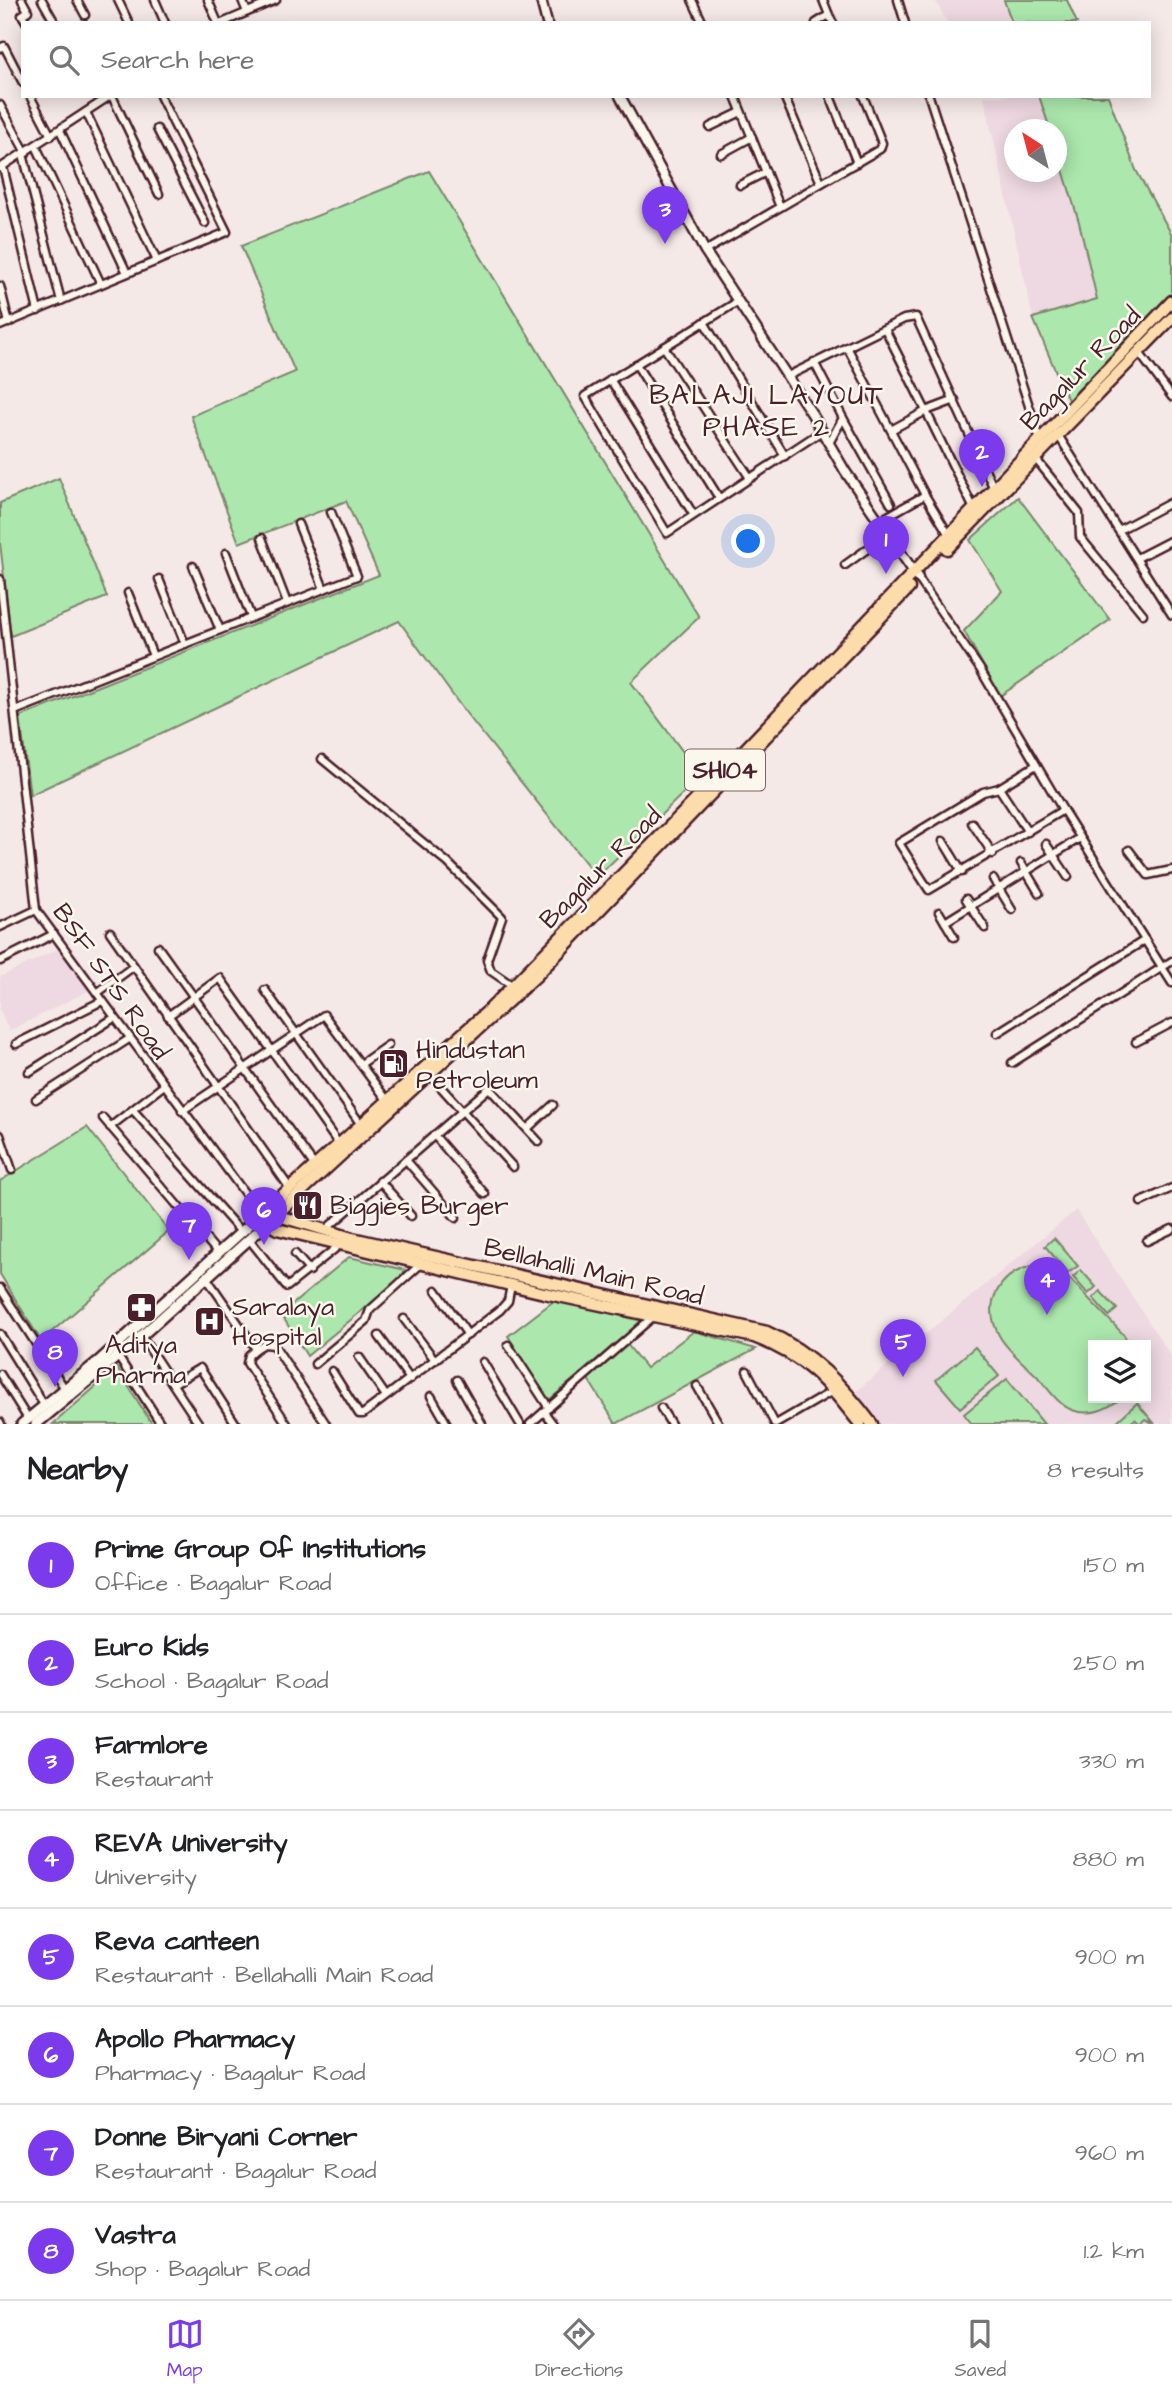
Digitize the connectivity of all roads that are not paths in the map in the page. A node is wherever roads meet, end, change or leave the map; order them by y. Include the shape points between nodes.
1 (22, 0) edge
2 (43, 0) edge
3 (77, 0) edge
4 (118, 0) edge
5 (155, 0) edge
6 (208, 0) edge
7 (242, 0) edge
8 (276, 0) edge
9 (541, 0) edge
10 (692, 0) edge
11 (823, 0) edge
12 (898, 0) edge
13 (28, 11) junction
14 (247, 12) junction
15 (85, 15) dead end
16 (830, 15) junction
17 (26, 21) edge
18 (54, 21) edge
19 (128, 21) edge
20 (164, 21) edge
21 (219, 21) edge
22 (225, 21) edge
23 (546, 21) edge
24 (702, 21) edge
25 (820, 21) edge
26 (832, 21) edge
27 (904, 21) edge
28 (0, 39) edge
29 (2, 47) edge
30 (21, 80) edge
31 (31, 98) edge
32 (108, 98) edge
33 (112, 98) edge
34 (161, 98) edge
35 (621, 98) edge
36 (736, 98) edge
37 (785, 98) edge
38 (831, 98) edge
39 (864, 98) edge
40 (930, 98) edge
41 (0, 105) edge
42 (86, 112) junction
43 (741, 112) junction
44 (710, 127) dead end
45 (157, 129) dead end
46 (60, 130) junction
47 (51, 136) junction
48 (752, 137) junction
49 (36, 146) junction
50 (24, 153) junction
51 (722, 154) dead end
52 (193, 163) junction
53 (857, 163) junction
54 (1, 168) edge
55 (178, 171) junction
56 (766, 172) junction
57 (821, 183) junction
58 (740, 185) dead end
59 (159, 194) dead end
60 (780, 208) junction
61 (205, 223) dead end
62 (705, 251) junction
63 (157, 261) junction
64 (128, 273) junction
65 (101, 284) junction
66 (0, 286) edge
67 (61, 301) junction
68 (1172, 301) edge
69 (737, 302) junction
70 (38, 311) junction
71 (1172, 318) edge
72 (704, 322) junction
73 (9, 323) junction
74 (0, 326) edge
75 (885, 329) junction
76 (1133, 343) junction
77 (664, 347) junction
78 (847, 347) junction
79 (1140, 353) junction
80 (814, 362) junction
81 (636, 364) junction
82 (788, 376) junction
83 (610, 379) junction
84 (1172, 397) edge
85 (954, 400) junction
86 (926, 411) junction
87 (843, 418) junction
88 (891, 430) junction
89 (822, 431) junction
90 (1058, 435) junction
91 (829, 443) junction
92 (1044, 443) junction
93 (785, 456) junction
94 (1035, 458) junction
95 (750, 478) junction
96 (994, 489) junction
97 (925, 495) junction
98 (719, 498) junction
99 (1172, 502) edge
100 (891, 504) dead end
101 (974, 509) junction
102 (331, 512) dead end
103 (693, 514) junction
104 (879, 520) junction
105 (298, 524) dead end
106 (1119, 530) junction
107 (888, 534) junction
108 (950, 537) junction
109 (262, 538) dead end
110 (1170, 541) edge
111 (1172, 550) edge
112 (226, 553) dead end
113 (1137, 558) junction
114 (845, 565) dead end
115 (193, 566) dead end
116 (917, 576) junction
117 (0, 579) edge
118 (159, 579) dead end
119 (324, 589) junction
120 (128, 593) dead end
121 (287, 603) junction
122 (1143, 614) dead end
123 (1172, 615) edge
124 (251, 617) junction
125 (220, 630) junction
126 (185, 643) junction
127 (153, 656) junction
128 (15, 711) junction
129 (322, 759) dead end
130 (1036, 765) junction
131 (733, 768) junction
132 (999, 788) junction
133 (1062, 810) junction
134 (972, 822) dead end
135 (1028, 832) junction
136 (1080, 838) junction
137 (943, 841) dead end
138 (1046, 844) dead end
139 (1129, 850) dead end
140 (993, 853) junction
141 (1053, 854) junction
142 (1021, 863) dead end
143 (1172, 870) edge
144 (1026, 871) junction
145 (962, 872) junction
146 (1068, 877) dead end
147 (993, 879) dead end
148 (999, 888) junction
149 (1039, 893) dead end
150 (966, 899) dead end
151 (970, 906) junction
152 (36, 909) junction
153 (1012, 910) dead end
154 (939, 912) dead end
155 (945, 922) junction
156 (0, 927) edge
157 (985, 928) dead end
158 (110, 932) dead end
159 (54, 934) junction
160 (954, 937) dead end
161 (1145, 940) junction
162 (158, 947) dead end
163 (0, 961) edge
164 (1172, 961) edge
165 (134, 966) junction
166 (1164, 970) junction
167 (1172, 983) edge
168 (513, 986) junction
169 (265, 990) dead end
170 (96, 993) junction
171 (194, 997) junction
172 (102, 1001) junction
173 (169, 1016) junction
174 (114, 1018) junction
175 (1172, 1023) edge
176 (997, 1033) dead end
177 (296, 1034) junction
178 (129, 1039) junction
179 (1136, 1042) dead end
180 (16, 1044) dead end
181 (388, 1045) dead end
182 (273, 1049) junction
183 (1012, 1063) dead end
184 (360, 1064) junction
185 (246, 1068) junction
186 (29, 1072) dead end
187 (429, 1074) junction
188 (163, 1086) junction
189 (220, 1086) junction
190 (36, 1099) dead end
191 (387, 1100) junction
192 (553, 1105) dead end
193 (133, 1110) junction
194 (461, 1110) junction
195 (182, 1111) junction
196 (103, 1118) dead end
197 (360, 1124) junction
198 (110, 1128) junction
199 (528, 1128) junction
200 (434, 1135) junction
201 (1, 1139) edge
202 (539, 1142) dead end
203 (338, 1143) junction
204 (405, 1160) junction
205 (314, 1165) junction
206 (513, 1167) dead end
207 (12, 1170) dead end
208 (380, 1181) junction
209 (289, 1187) junction
210 (1172, 1188) edge
211 (485, 1195) dead end
212 (1141, 1202) dead end
213 (254, 1206) junction
214 (271, 1212) junction
215 (411, 1216) dead end
216 (456, 1218) dead end
217 (262, 1221) junction
218 (1172, 1228) edge
219 (325, 1230) junction
220 (241, 1232) junction
221 (249, 1239) junction
222 (1147, 1241) dead end
223 (341, 1244) junction
224 (218, 1253) junction
225 (295, 1254) dead end
226 (421, 1264) junction
227 (310, 1271) junction
228 (206, 1277) junction
229 (511, 1285) junction
230 (0, 1288) edge
231 (436, 1290) dead end
232 (659, 1313) junction
233 (404, 1319) dead end
234 (0, 1334) edge
235 (468, 1335) junction
236 (141, 1336) junction
237 (379, 1336) dead end
238 (508, 1345) dead end
239 (256, 1349) junction
240 (116, 1352) junction
241 (359, 1357) dead end
242 (435, 1360) junction
243 (482, 1362) dead end
244 (315, 1364) dead end
245 (332, 1371) dead end
246 (747, 1371) dead end
247 (0, 1374) edge
248 (410, 1379) junction
249 (457, 1380) dead end
250 (173, 1384) junction
251 (697, 1386) dead end
252 (65, 1389) junction
253 (837, 1389) junction
254 (386, 1396) junction
255 (431, 1396) dead end
256 (44, 1405) junction
257 (662, 1408) dead end
258 (547, 1410) junction
259 (29, 1422) edge
260 (325, 1422) edge
261 (161, 1424) edge
262 (199, 1424) edge
263 (236, 1424) edge
264 (287, 1424) edge
265 (316, 1424) edge
266 (447, 1424) edge
267 (482, 1424) edge
268 (520, 1424) edge
269 (530, 1424) edge
270 (553, 1424) edge
271 (671, 1424) edge
272 (719, 1424) edge
273 (776, 1424) edge
274 (860, 1424) edge
275 (872, 1424) edge

1 - 13 street
2 - 13 street
2 - 18 street
3 - 15 street
4 - 19 street
5 - 20 street
6 - 21 street
7 - 14 street
8 - 14 street
9 - 23 street
10 - 24 street
11 - 16 street
12 - 27 street
13 - 17 street via 22,15
14 - 22 street
16 - 25 street
16 - 26 street
28 - 29 street
29 - 30 street
31 - 47 street
32 - 42 street
33 - 59 street
34 - 52 street
35 - 62 street
36 - 43 street
37 - 57 street
38 - 53 street
39 - 53 street via 882,146
40 - 92 street
41 - 50 street
42 - 46 street
42 - 63 street
43 - 44 street
43 - 48 street
45 - 55 street
46 - 47 street
46 - 64 street
47 - 49 street
48 - 51 street
48 - 56 street
49 - 50 street
49 - 65 street
50 - 54 street
50 - 67 street
52 - 55 street
52 - 63 street via 227,232
53 - 57 street
54 - 70 street
55 - 61 street
56 - 58 street
56 - 60 street
57 - 60 street
60 - 62 street
62 - 69 street
63 - 64 street
64 - 65 street
65 - 67 street
66 - 73 street
67 - 70 street
68 - 76 main road, Bagalur Road / SH104
69 - 72 street
69 - 82 street
70 - 73 street
71 - 79 main road, Bagalur Road / SH104
72 - 77 street
72 - 93 street
73 - 74 street
75 - 78 street
75 - 85 street via 916,317
75 - 86 street
76 - 79 street
76 - 92 main road, Bagalur Road / SH104
77 - 81 street
77 - 95 street
78 - 80 street
78 - 88 street
79 - 84 street
79 - 90 main road, Bagalur Road / SH104
80 - 82 street
80 - 87 street
81 - 83 street
81 - 98 street
82 - 89 street
83 - 103 street
83 - 103 street via 584,396 667,533
85 - 86 street
85 - 96 street
86 - 88 street
86 - 101 street
87 - 91 street
87 - 100 street
88 - 97 street
89 - 91 street
89 - 93 street
90 - 92 main road, Bagalur Road / SH104
90 - 106 street
91 - 104 street
92 - 94 main road, Bagalur Road / SH104
92 - 96 main road, Bagalur Road / SH104
93 - 95 street
94 - 116 main road, Bagalur Road / SH104
94 - 122 street via 1079,513 1080,537
95 - 98 street
96 - 101 main road, Bagalur Road / SH104
97 - 104 street
97 - 108 street
98 - 103 street
99 - 106 street
101 - 108 main road, Bagalur Road / SH104
102 - 119 street via 357,576
104 - 107 street
105 - 119 street
106 - 113 street
107 - 114 street
107 - 116 street
108 - 116 main road, Bagalur Road / SH104
109 - 121 street
110 - 111 street
110 - 113 street
112 - 124 street
113 - 123 street
115 - 125 street
116 - 130 street via 980,669
116 - 131 main road, Bagalur Road / SH104
117 - 128 street, BSF STS Road
118 - 126 street
119 - 121 street
120 - 127 street
121 - 124 street
124 - 125 street
125 - 126 street
126 - 127 street
127 - 128 street
128 - 152 street, BSF STS Road
129 - 168 street via 448,863 502,917 487,960 491,971
130 - 132 street
130 - 133 street
131 - 168 main road, Bagalur Road / SH104
131 - 187 main road, Bagalur Road / SH104 via 536,976
132 - 135 street
132 - 145 street via 983,792 899,843 929,890
133 - 135 street
133 - 136 street
134 - 140 street
135 - 140 street
136 - 141 street
136 - 161 street
137 - 145 street
138 - 141 street
139 - 143 street via 1148,875
140 - 145 street
141 - 144 street
141 - 146 street
142 - 144 street
144 - 148 street
144 - 149 street
147 - 148 street
148 - 151 street
148 - 153 street
150 - 151 street
151 - 155 street
151 - 157 street
152 - 156 street
152 - 159 street, BSF STS Road
154 - 155 street
155 - 160 street
158 - 165 street
159 - 163 street
159 - 170 street, BSF STS Road
161 - 166 street
161 - 176 street
162 - 171 street
164 - 166 street
165 - 170 street
165 - 173 street
166 - 167 street
166 - 183 street
168 - 191 main road, Bagalur Road / SH104
169 - 177 street
170 - 172 street, BSF STS Road
171 - 173 street
171 - 182 street via 220,978
171 - 185 street
172 - 174 street, BSF STS Road
172 - 180 street
173 - 189 street
174 - 178 street, BSF STS Road
174 - 186 street
175 - 179 street
177 - 182 street
177 - 184 street via 324,1015
177 - 197 street
178 - 188 street, BSF STS Road
178 - 190 street
181 - 184 street
182 - 185 street
182 - 203 street
184 - 191 street
185 - 189 street
185 - 205 street
187 - 194 street
187 - 214 main road, Bagalur Road / SH104
188 - 193 street
188 - 195 street, BSF STS Road
189 - 195 street
189 - 209 street
191 - 197 main road, Bagalur Road / SH104
192 - 199 street
193 - 198 street
193 - 220 street
194 - 199 street via 491,1088
194 - 200 street
194 - 206 street
195 - 213 street, BSF STS Road
196 - 198 street
197 - 203 main road, Bagalur Road / SH104
198 - 224 street
199 - 202 street
200 - 204 street
200 - 211 street
201 - 207 street
203 - 205 main road, Bagalur Road / SH104
204 - 208 street
204 - 216 street
205 - 209 main road, Bagalur Road / SH104
208 - 215 street
208 - 219 street
209 - 214 main road, Bagalur Road / SH104
210 - 212 street
213 - 214 street
213 - 217 street, BSF STS Road
214 - 217 main road, Bagalur Road / SH104
214 - 219 main road, Bellahalli Main Road
217 - 220 main road, Bagalur Road
217 - 221 main road, Bagalur Road
217 - 223 main road, Bellahalli Main Road
218 - 222 street
219 - 232 main road, Bellahalli Main Road
220 - 224 main road, Bagalur Road
221 - 227 street via 286,1286
221 - 228 main road, Bagalur Road
223 - 226 main road, Bellahalli Main Road
223 - 227 street
224 - 240 main road, Bagalur Road
225 - 227 street
226 - 229 main road, Bellahalli Main Road
226 - 244 street via 370,1310 366,1321
228 - 236 main road, Bagalur Road
228 - 239 street
229 - 232 main road, Bellahalli Main Road
229 - 235 street via 505,1306
230 - 252 street
231 - 235 street
232 - 253 main road, Bellahalli Main Road via 767,1332 790,1342 831,1375
232 - 258 street
233 - 242 street
234 - 256 street
235 - 242 street
236 - 240 main road, Bagalur Road
236 - 250 street
237 - 248 street
238 - 258 street
239 - 260 street via 274,1345
239 - 264 street via 247,1363
240 - 252 main road, Bagalur Road
240 - 259 main road, Bagalur Road
240 - 261 street
241 - 254 street
242 - 248 street
243 - 268 street
245 - 254 street via 359,1414
246 - 273 street
247 - 259 street
248 - 254 street
249 - 267 street
250 - 262 street
250 - 263 street via 200,1368
251 - 272 street
252 - 256 main road, Bagalur Road
253 - 273 street
253 - 274 main road, Bellahalli Main Road
253 - 275 main road, Bellahalli Main Road
255 - 266 street
256 - 259 main road, Bagalur Road
257 - 271 street
258 - 269 street
258 - 270 street
260 - 265 street

